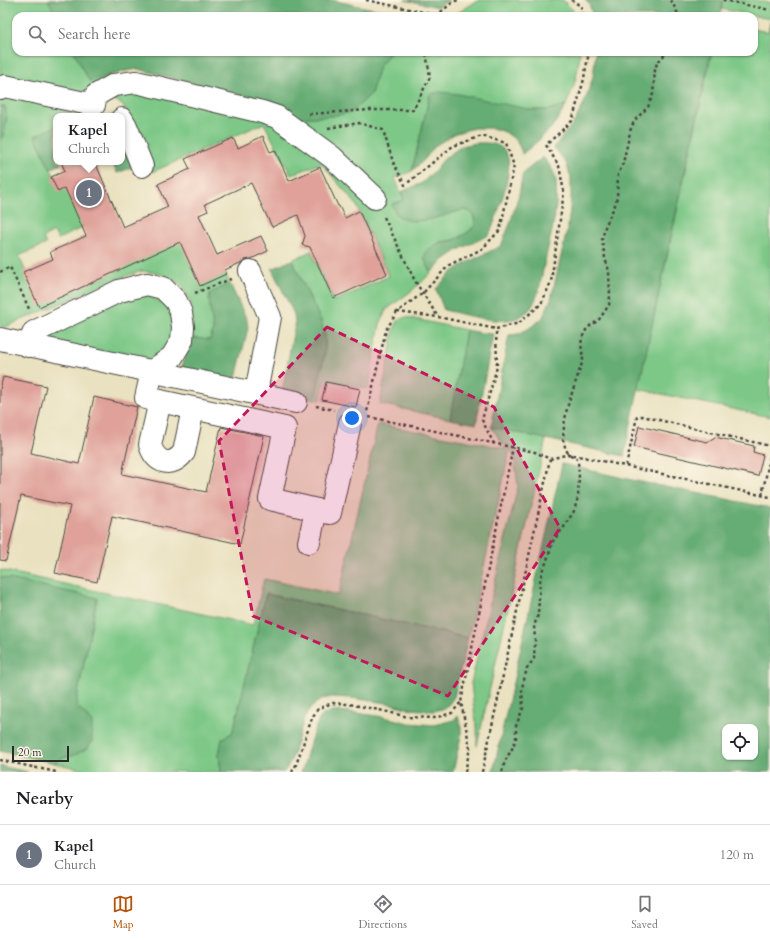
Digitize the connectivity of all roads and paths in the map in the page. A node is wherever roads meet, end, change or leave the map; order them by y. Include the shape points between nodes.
1 (366, 0) edge
2 (458, 0) edge
3 (571, 0) edge
4 (672, 0) edge
5 (723, 0) edge
6 (770, 10) edge
7 (422, 12) edge
8 (440, 12) edge
9 (582, 12) edge
10 (677, 12) edge
11 (427, 56) edge
12 (588, 56) edge
13 (663, 56) edge
14 (0, 88) edge
15 (94, 105) junction
16 (117, 113) edge
17 (302, 123) junction
18 (125, 124) edge
19 (142, 166) dead end
20 (375, 198) joint
21 (250, 271) joint
22 (0, 272) edge
23 (423, 293) junction
24 (176, 301) junction
25 (397, 312) junction
26 (438, 317) junction
27 (496, 329) junction
28 (33, 338) junction
29 (0, 340) edge
30 (152, 371) junction
31 (263, 394) junction
32 (160, 401) junction
33 (296, 402) joint
34 (193, 409) junction
35 (344, 417) joint
36 (264, 424) junction
37 (494, 444) junction
38 (770, 446) edge
39 (513, 447) junction
40 (569, 454) junction
41 (770, 457) edge
42 (550, 459) junction
43 (626, 466) junction
44 (762, 495) junction
45 (770, 497) edge
46 (316, 510) junction
47 (309, 542) dead end
48 (461, 702) junction
49 (0, 760) edge
50 (56, 772) edge
51 (292, 772) edge
52 (465, 772) edge
53 (482, 772) edge
54 (502, 772) edge

1 - 7 path
2 - 8 path
3 - 9 path via 581,6
4 - 10 path
5 - 6 path
11 - 17 path via 430,77 413,110 369,110
12 - 27 path via 572,121 546,145 559,166 564,192 551,282 541,304 519,323
13 - 40 path via 657,63 653,94 648,107 630,128 623,164 618,175 617,198 605,227 602,240 609,271 609,305 598,321 586,330 581,343 583,360 567,408 564,426 564,440
14 - 15 street via 5,86
15 - 16 street via 108,107
15 - 17 street via 96,95 114,85 136,82
17 - 20 street
17 - 23 path via 331,128 359,123 383,130 393,162 405,185 453,146 482,136 506,143 514,166 500,230 482,249 449,265
18 - 19 street
20 - 23 path
21 - 24 path
21 - 31 street via 270,317
22 - 28 path via 10,267
23 - 25 path
23 - 26 path
24 - 28 street via 163,288 147,284 119,291
24 - 30 street via 183,326 182,340 172,357
25 - 26 path
25 - 37 path via 386,330 366,416
26 - 27 path
27 - 37 path via 497,367 482,420
28 - 29 street
28 - 30 street
30 - 31 street
30 - 32 street via 146,398
31 - 33 street
31 - 36 street
32 - 34 street
32 - 34 street via 150,446 157,458 163,461 175,460 184,452
33 - 35 path
34 - 36 street
35 - 46 street via 330,513
36 - 46 street via 285,428 270,499
37 - 39 path
38 - 43 path via 642,416 637,417
39 - 42 path via 535,452
39 - 48 path
40 - 42 path
40 - 43 path
40 - 54 path via 578,461 578,497 574,511 553,541 542,571 538,615 534,626 534,659 527,668 522,688 523,708 516,726 516,738
41 - 44 path
42 - 53 path
43 - 44 path
44 - 45 path
46 - 47 street
48 - 51 path via 452,713 434,718 408,717 349,704 324,706 317,710 312,718
48 - 52 path via 470,748
49 - 50 path

